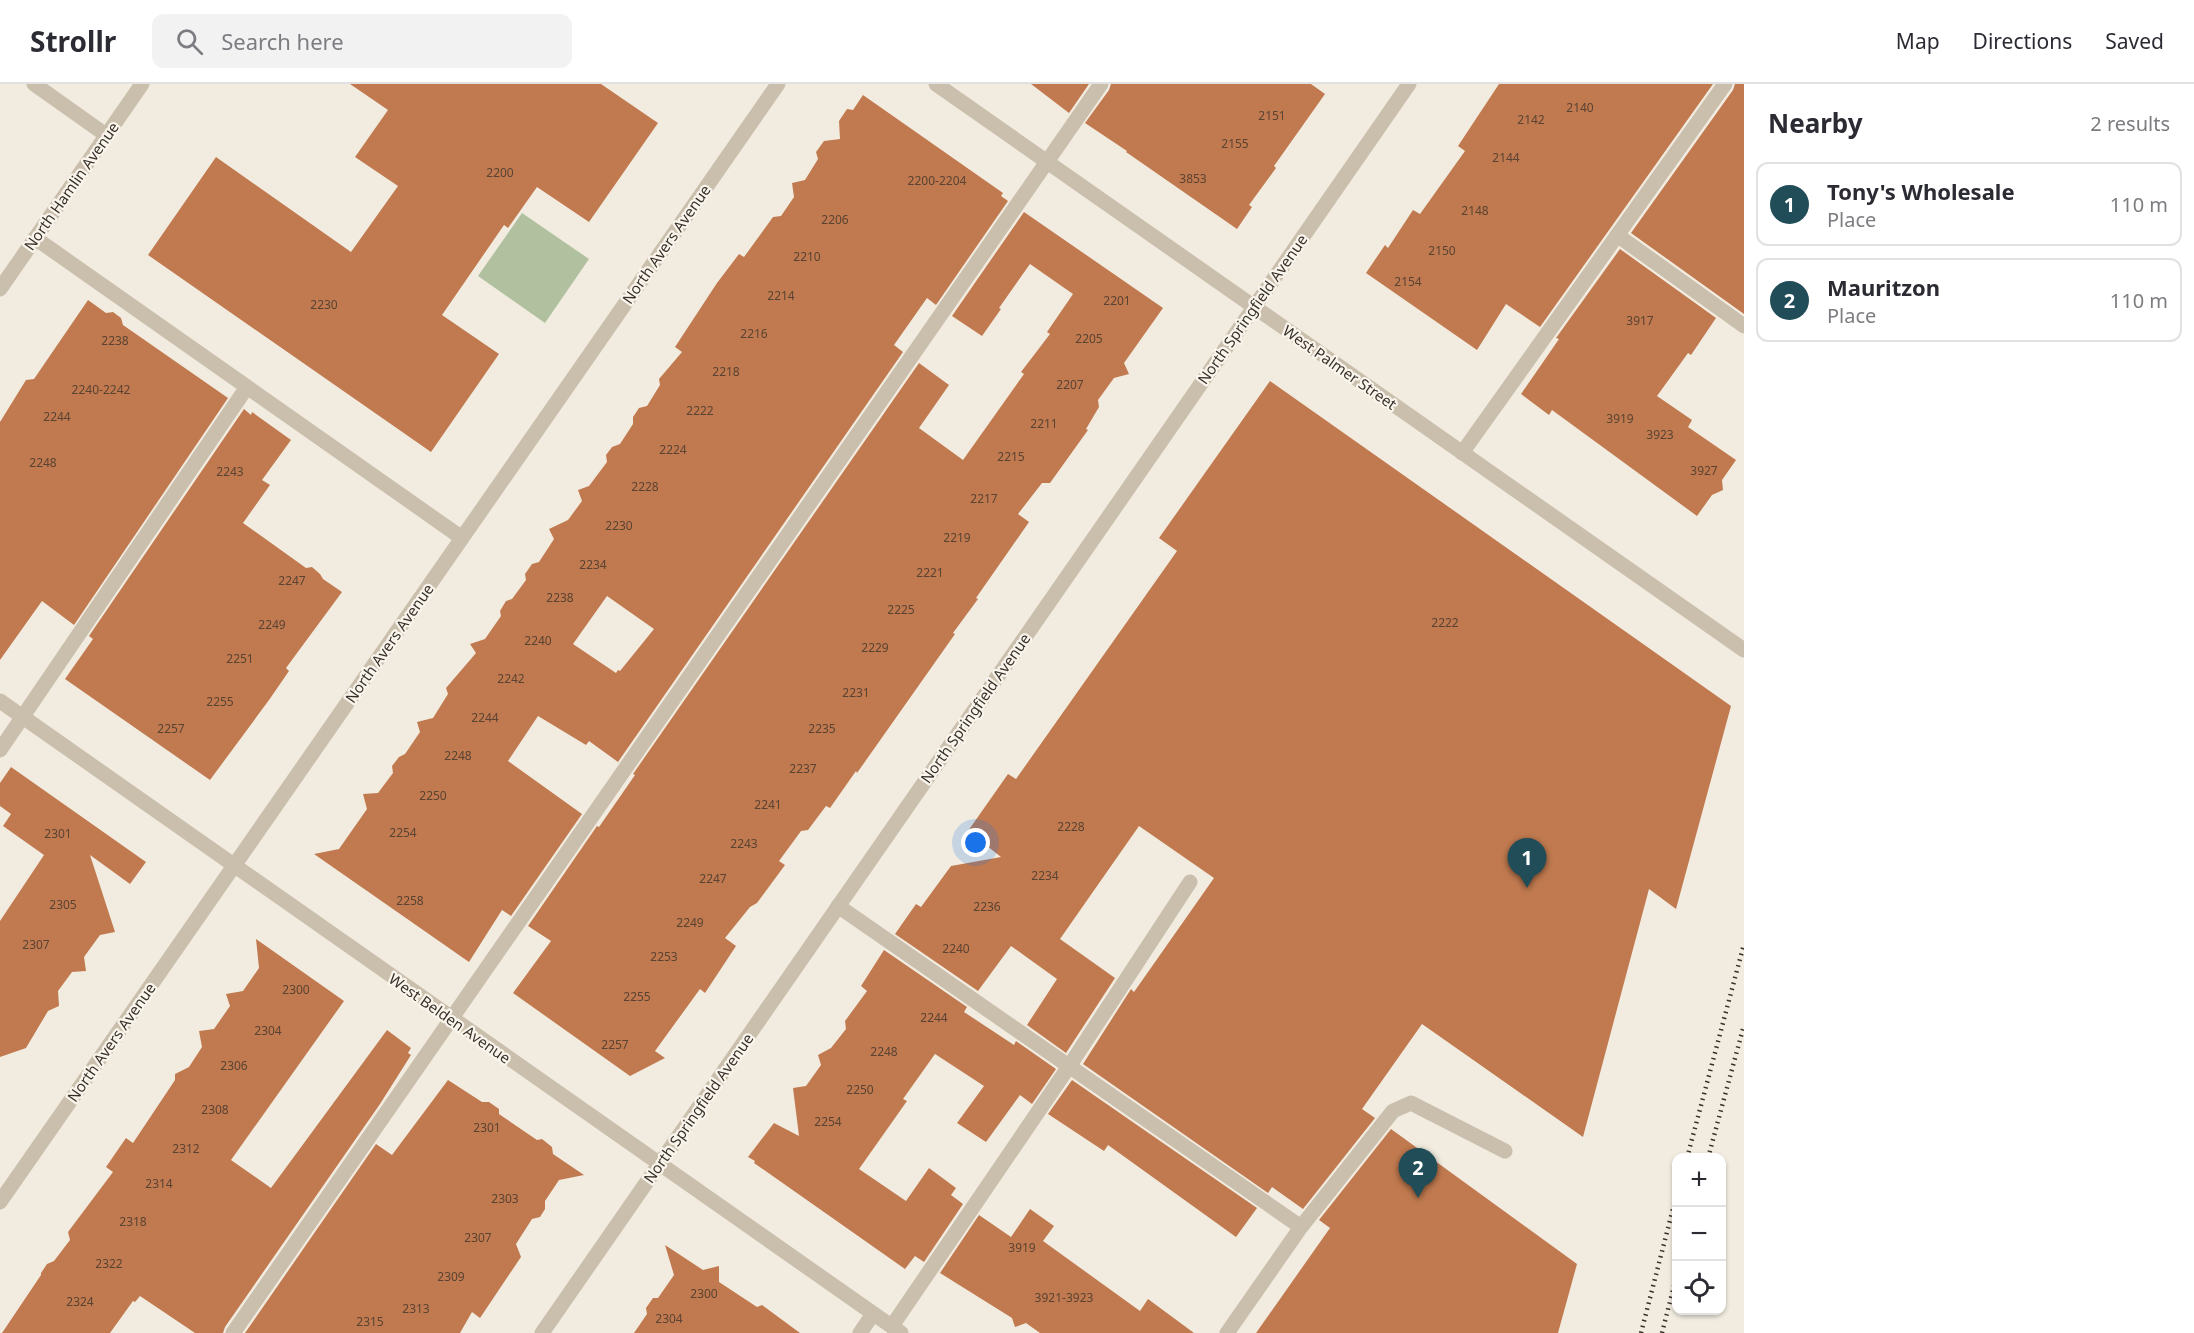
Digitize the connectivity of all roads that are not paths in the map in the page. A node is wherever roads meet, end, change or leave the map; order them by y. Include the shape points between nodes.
1 (34, 84) edge
2 (142, 84) edge
3 (778, 84) edge
4 (936, 84) edge
5 (1101, 84) edge
6 (1409, 84) edge
7 (1725, 84) edge
8 (106, 135) junction
9 (1047, 162) junction
10 (1617, 235) junction
11 (35, 238) junction
12 (0, 288) edge
13 (1254, 307) junction
14 (1744, 326) edge
15 (248, 387) junction
16 (1462, 453) junction
17 (462, 538) junction
18 (1744, 650) edge
19 (0, 701) edge
20 (23, 717) junction
21 (0, 750) edge
22 (234, 866) junction
23 (1190, 882) dead end
24 (838, 906) junction
25 (451, 1018) junction
26 (1070, 1065) junction
27 (1505, 1151) dead end
28 (659, 1164) junction
29 (0, 1202) edge
30 (1301, 1227) junction
31 (873, 1314) junction
32 (896, 1330) edge
33 (233, 1333) edge
34 (542, 1333) edge
35 (860, 1333) edge
36 (1227, 1333) edge

1 - 8 street
2 - 8 street, North Hamlin Avenue
3 - 17 street, North Avers Avenue
4 - 9 street, West Palmer Street
5 - 9 street
6 - 13 street, North Springfield Avenue
7 - 10 street
8 - 11 street, North Hamlin Avenue
9 - 13 street, West Palmer Street
9 - 25 street
10 - 14 street
10 - 16 street
11 - 12 street, North Hamlin Avenue
11 - 15 street
13 - 16 street, West Palmer Street
13 - 24 street, North Springfield Avenue
15 - 17 street
15 - 20 street
16 - 18 street, West Palmer Street
17 - 22 street, North Avers Avenue
19 - 20 street, West Belden Avenue
20 - 21 street
20 - 22 street, West Belden Avenue
22 - 25 street, West Belden Avenue
22 - 29 street, North Avers Avenue
23 - 26 street
24 - 26 street
24 - 28 street, North Springfield Avenue
25 - 28 street, West Belden Avenue
25 - 33 street
26 - 30 street
26 - 32 street
27 - 30 street via 1412,1103 1393,1111
28 - 31 street, West Belden Avenue
28 - 34 street, North Springfield Avenue
30 - 36 street
31 - 32 street, West Belden Avenue
31 - 35 street

